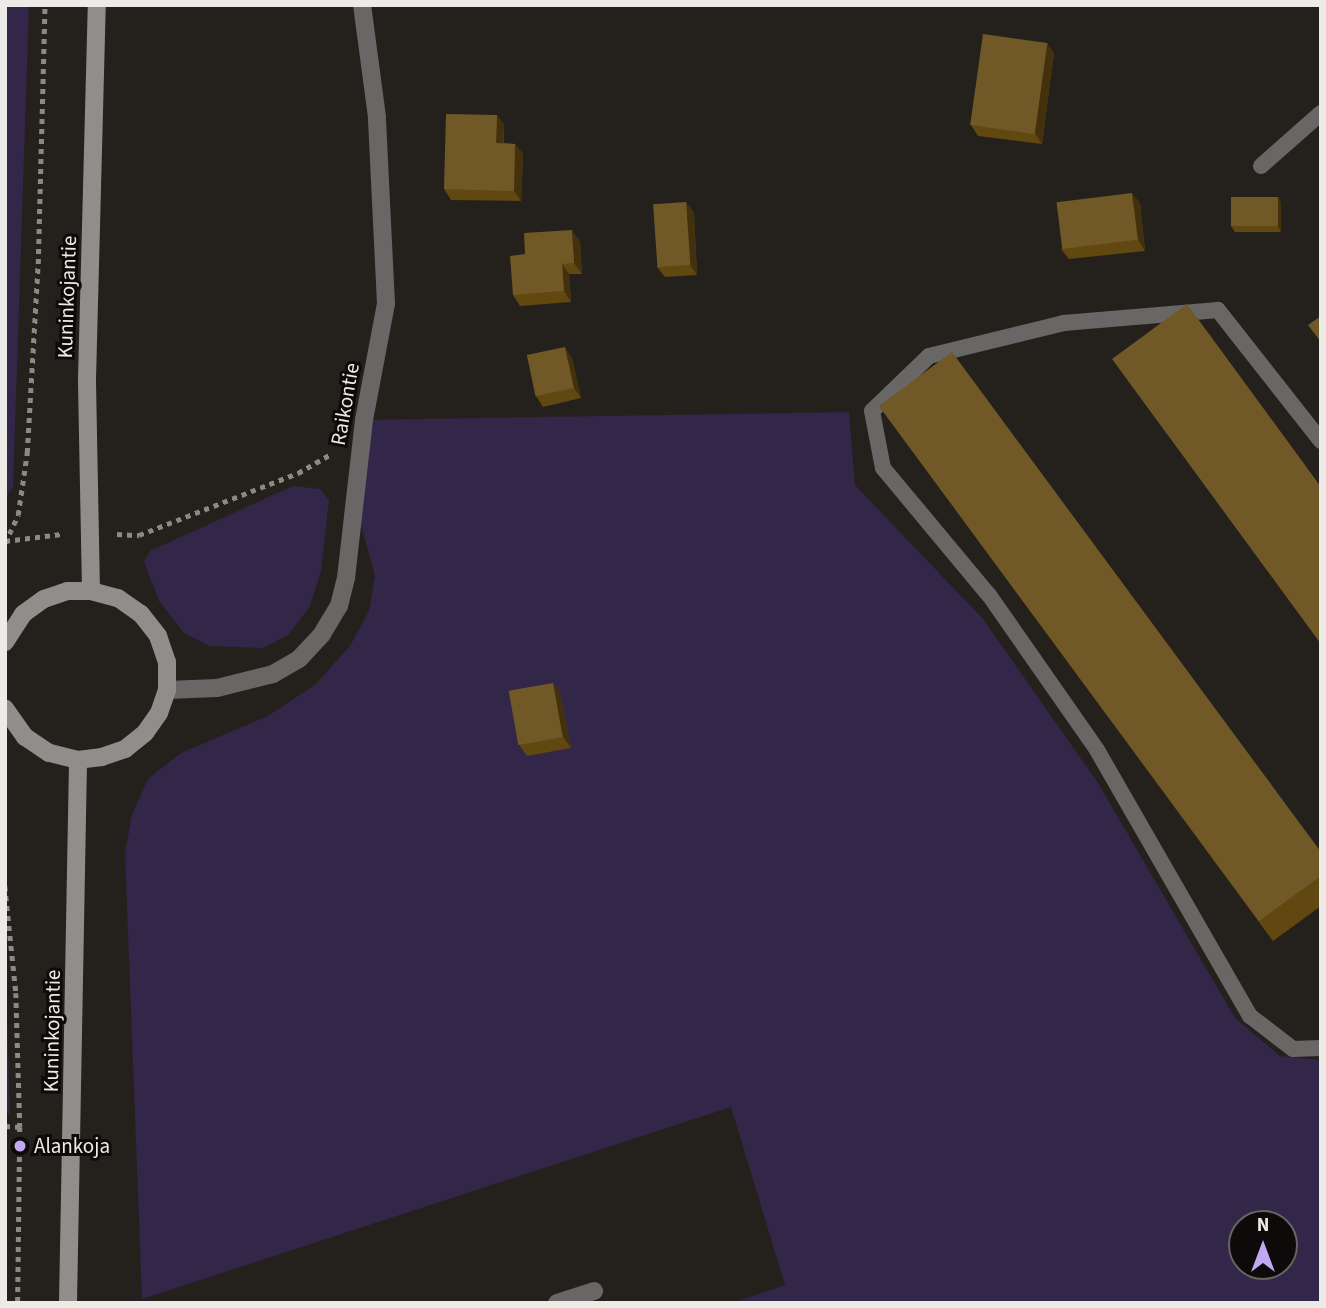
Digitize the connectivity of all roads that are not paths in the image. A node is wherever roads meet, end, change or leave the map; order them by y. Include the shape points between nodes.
1 (97, 5) edge
2 (362, 5) edge
3 (1321, 113) edge
4 (1261, 166) dead end
5 (1321, 441) edge
6 (91, 591) junction
7 (5, 642) edge
8 (167, 690) junction
9 (5, 708) edge
10 (78, 760) junction
11 (1321, 1048) edge
12 (594, 1291) dead end
13 (68, 1303) edge
14 (557, 1303) edge

1 - 6 main road, Kuninkojantie via 87,379
2 - 8 street, Raikontie via 377,117 386,304 364,420 339,606 299,659 251,682
3 - 4 lane
5 - 11 lane via 1218,310 1065,323 929,356 872,411 883,468 989,595 1097,750 1250,1016 1293,1049
6 - 7 main road via 67,592 44,600 23,614
6 - 8 main road via 118,598 141,614 158,636 167,662
8 - 10 main road via 145,733 125,749
9 - 10 main road via 25,737 49,753
10 - 13 main road, Kuninkojantie
12 - 14 street

